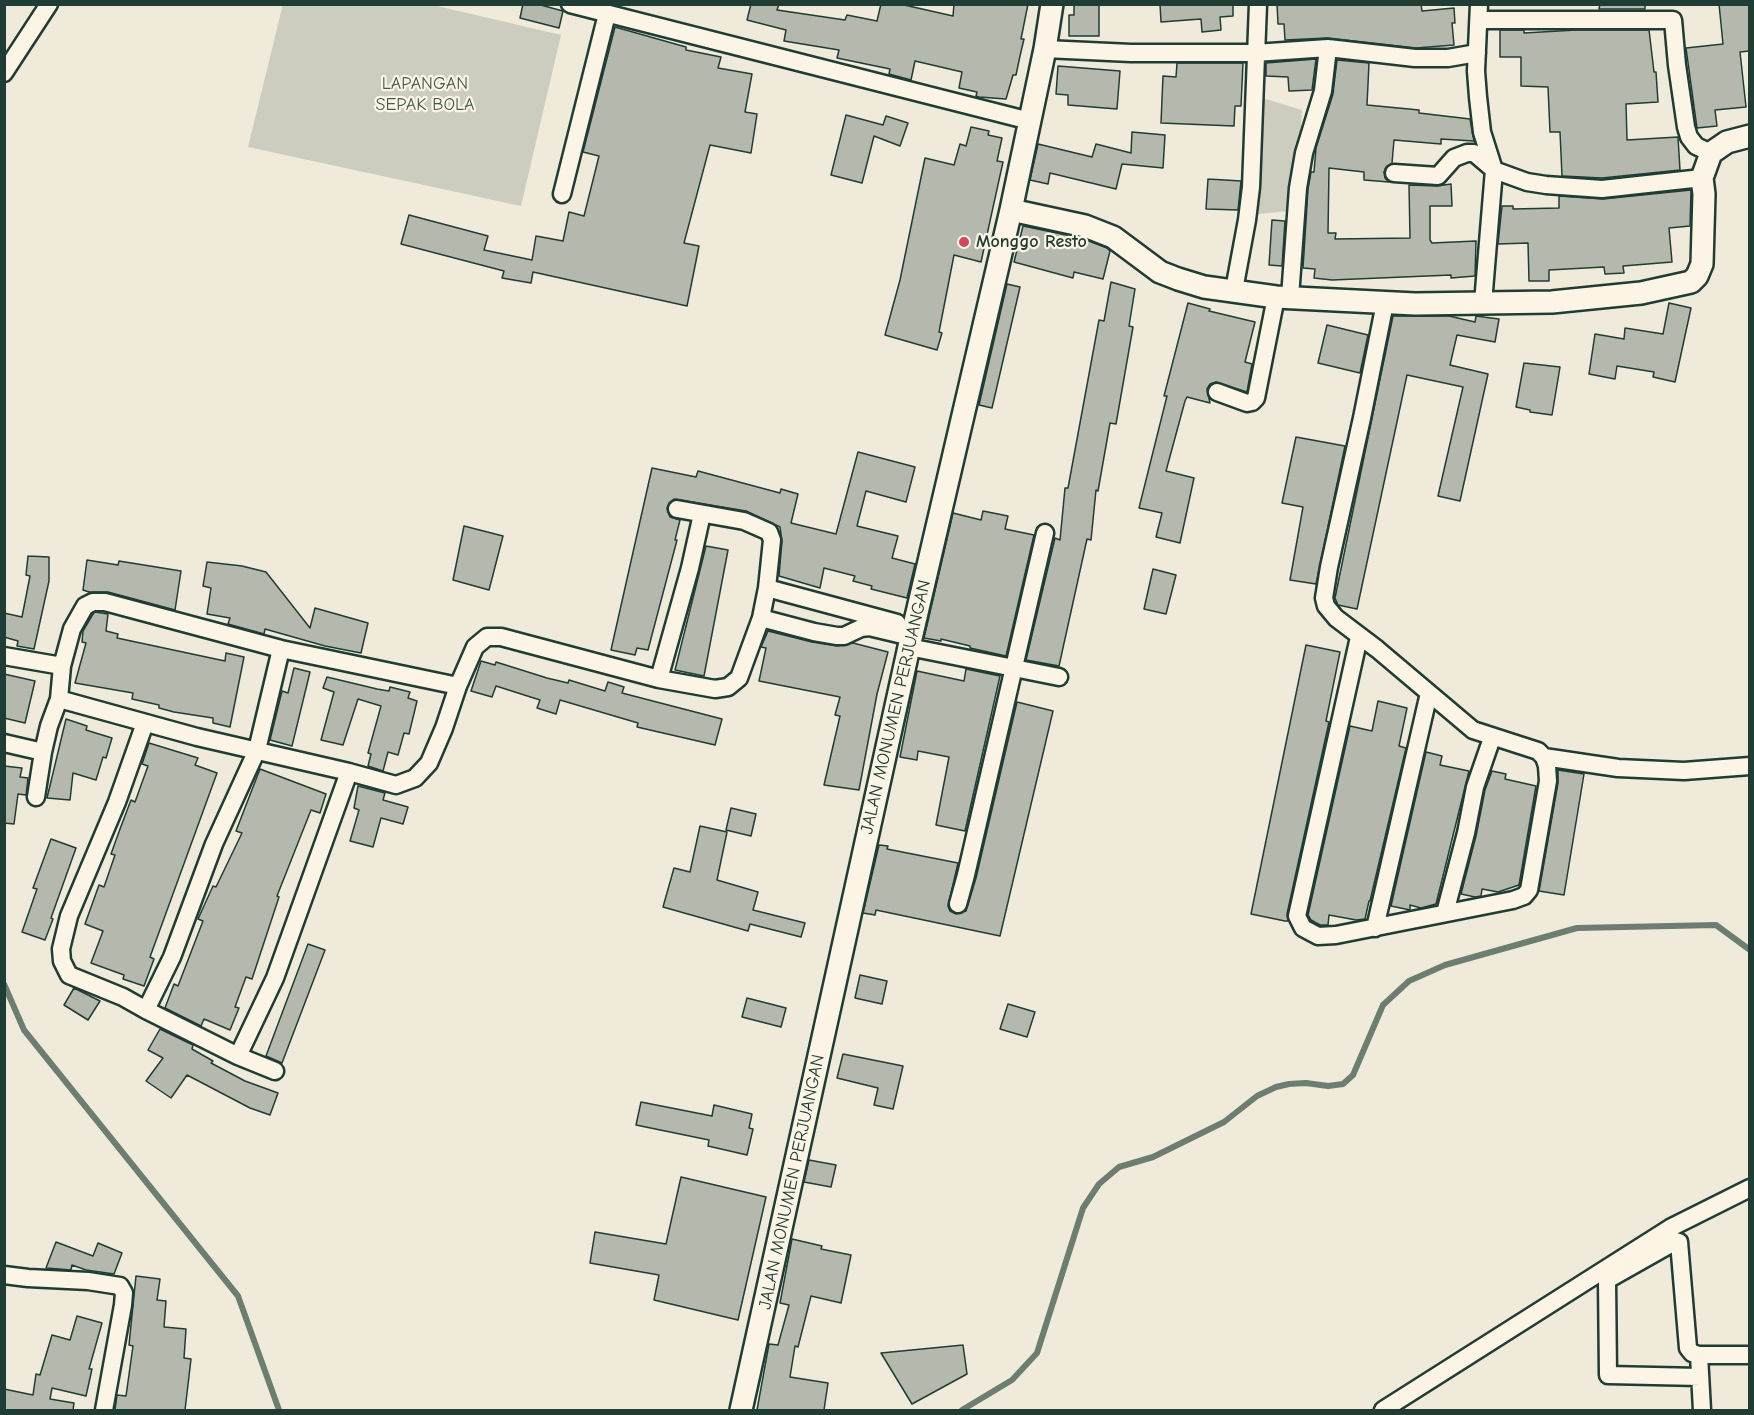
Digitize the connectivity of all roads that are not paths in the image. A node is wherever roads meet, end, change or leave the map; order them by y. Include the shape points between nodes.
1 (49, 4) edge
2 (570, 4) edge
3 (1052, 4) edge
4 (1258, 4) edge
5 (1479, 12) edge
6 (1674, 12) edge
7 (607, 14) junction
8 (1328, 48) junction
9 (1045, 49) junction
10 (1255, 53) junction
11 (1477, 53) junction
12 (4, 73) edge
13 (1030, 121) junction
14 (1749, 136) edge
15 (1711, 153) junction
16 (1494, 170) junction
17 (1394, 173) dead end
18 (1702, 178) junction
19 (562, 194) dead end
20 (1011, 210) junction
21 (1234, 290) junction
22 (1283, 297) junction
23 (1384, 303) junction
24 (1483, 303) junction
25 (1217, 392) dead end
26 (678, 509) dead end
27 (702, 514) junction
28 (1045, 533) dead end
29 (767, 588) junction
30 (761, 618) junction
31 (911, 637) junction
32 (1359, 637) junction
33 (281, 649) junction
34 (4, 656) edge
35 (62, 666) junction
36 (1014, 669) junction
37 (1059, 677) dead end
38 (659, 679) junction
39 (458, 686) junction
40 (1429, 693) junction
41 (59, 699) junction
42 (145, 723) junction
43 (1492, 738) junction
44 (4, 743) edge
45 (257, 750) junction
46 (43, 752) junction
47 (1544, 757) junction
48 (1749, 766) edge
49 (349, 772) junction
50 (36, 797) dead end
51 (957, 904) dead end
52 (1445, 913) junction
53 (1375, 928) junction
54 (146, 1010) junction
55 (238, 1056) junction
56 (275, 1071) dead end
57 (1749, 1188) edge
58 (4, 1275) edge
59 (1699, 1355) junction
60 (1749, 1355) edge
61 (1700, 1377) junction
62 (104, 1410) edge
63 (741, 1410) edge
64 (1383, 1410) edge
65 (1702, 1410) edge

1 - 12 street
2 - 7 street
3 - 9 street, JALAN MONUMEN PERJUANGAN
4 - 10 street
5 - 6 street
5 - 11 street
6 - 15 street via 1686,128 1696,146
7 - 13 street
7 - 19 street
8 - 10 street
8 - 11 street via 1415,58
8 - 22 street via 1323,92 1304,153
9 - 10 street
9 - 13 street, JALAN MONUMEN PERJUANGAN
10 - 21 street via 1251,187
11 - 16 street via 1482,132
13 - 20 street, JALAN MONUMEN PERJUANGAN
14 - 15 street via 1727,142
15 - 18 street
16 - 17 street via 1474,153 1467,153 1454,158 1438,176
16 - 18 street via 1537,184 1602,189
16 - 24 street
18 - 24 street via 1702,264 1691,282 1630,294 1552,302
20 - 21 street via 1085,226 1113,237 1160,272 1204,286
20 - 31 street, JALAN MONUMEN PERJUANGAN
21 - 22 street
22 - 23 street
22 - 25 street via 1256,398 1247,403
23 - 24 street
23 - 32 street via 1324,598 1331,613
26 - 27 street
27 - 29 street via 744,521 769,532 772,540
27 - 38 street
28 - 36 street
29 - 30 street
29 - 31 street
30 - 31 street via 837,636 869,627
30 - 38 street via 739,678 728,687 715,689
31 - 36 street
31 - 63 street, JALAN MONUMEN PERJUANGAN
32 - 40 street
32 - 53 street via 1297,916 1303,928 1318,936
33 - 35 street via 93,602 85,606 72,629
33 - 39 street
33 - 45 street
34 - 35 street
35 - 41 street
36 - 37 street
36 - 51 street
38 - 39 street via 501,637 487,637 475,647
39 - 49 street via 429,763 415,778 396,785
40 - 43 street via 1461,722
40 - 53 street
41 - 42 street
41 - 46 street
42 - 45 street
42 - 54 street via 69,916 61,949 69,975
43 - 47 street via 1538,751
43 - 52 street via 1475,787
44 - 46 street
45 - 49 street
45 - 54 street via 214,844 172,957
46 - 50 street
47 - 48 street via 1618,768 1684,771
47 - 52 street via 1548,782 1529,890 1513,900
49 - 55 street via 274,978
52 - 53 street
54 - 55 street
55 - 56 street
57 - 64 street via 1670,1228
58 - 62 street via 120,1286 123,1305
59 - 60 street
59 - 61 street
59 - 61 street via 1688,1348 1679,1242 1607,1280 1608,1375
61 - 65 street

